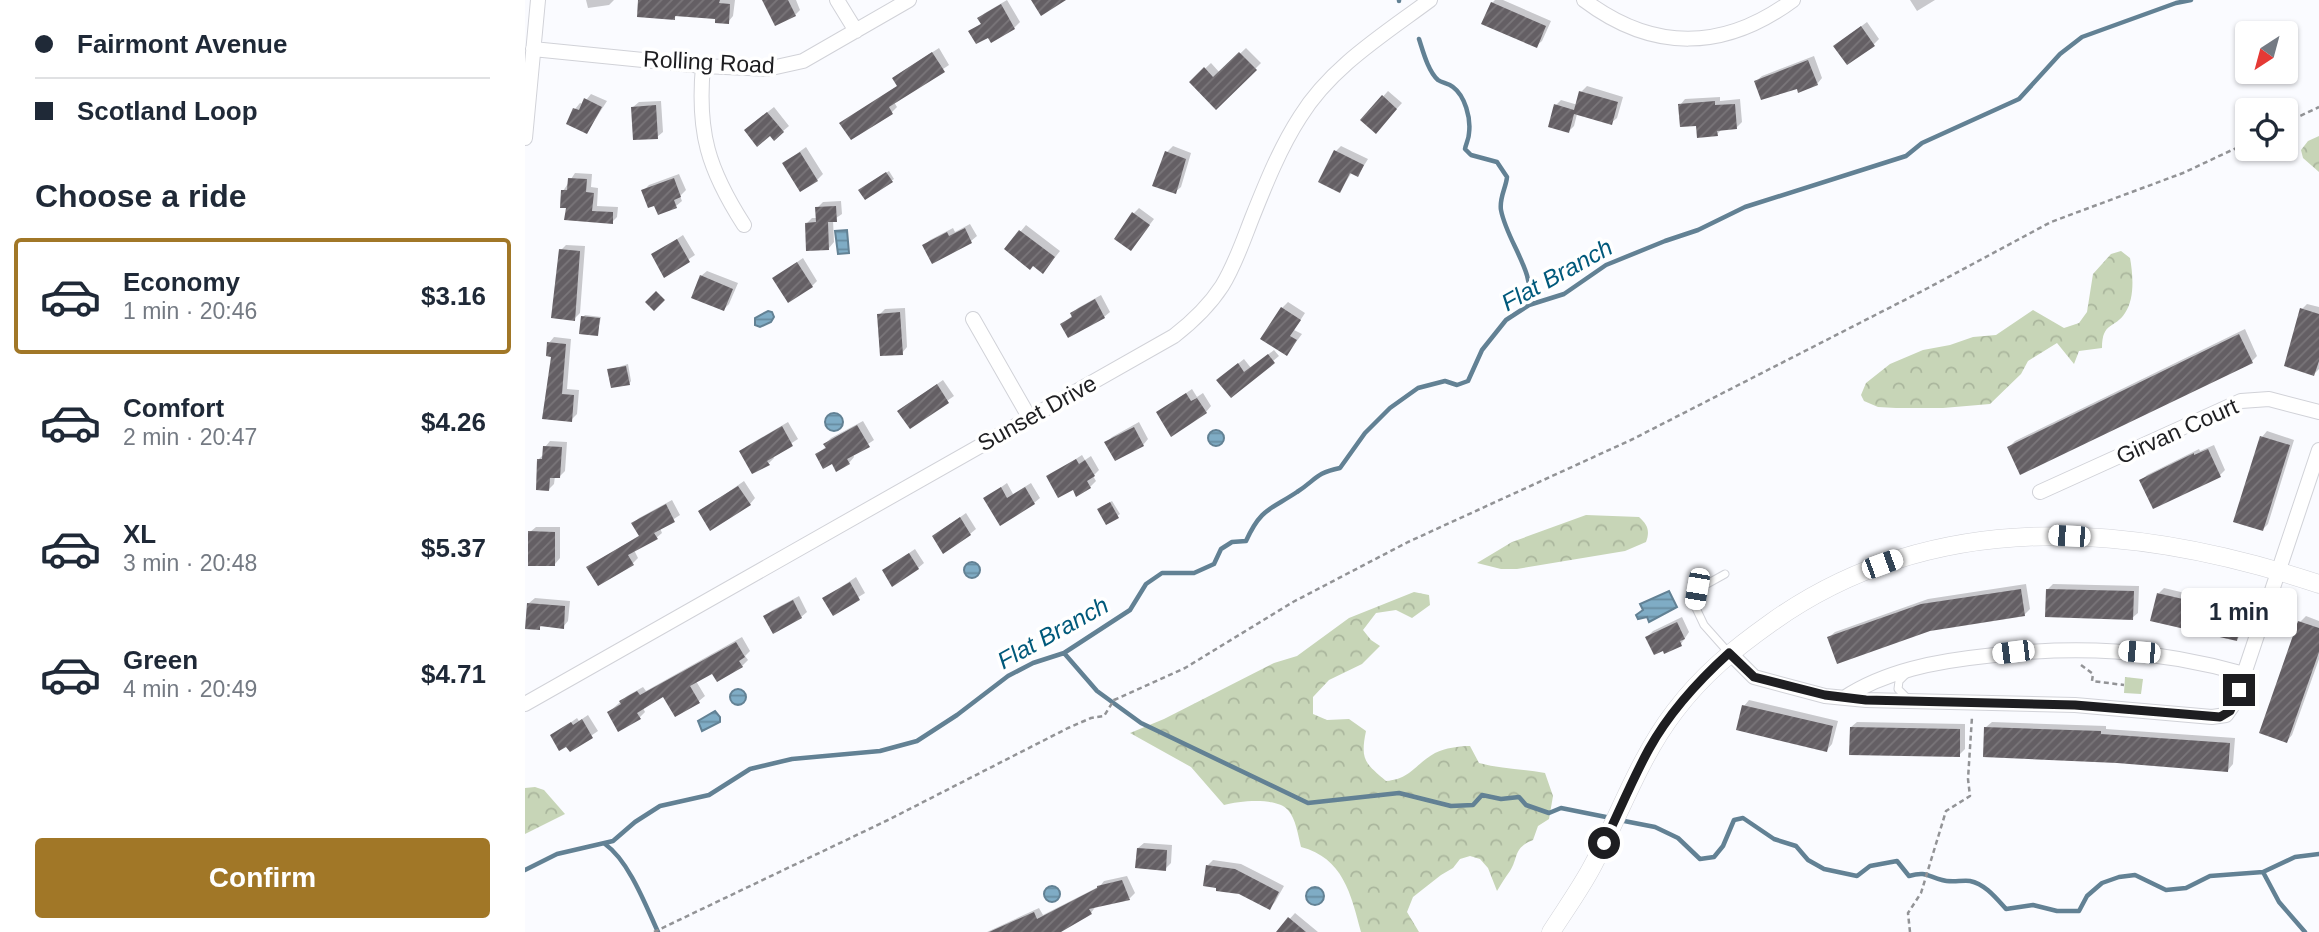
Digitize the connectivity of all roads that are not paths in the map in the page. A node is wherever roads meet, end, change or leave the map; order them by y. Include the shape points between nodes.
1 (538, 0) edge
2 (837, 0) edge
3 (909, 0) edge
4 (1430, 0) edge
5 (1584, 0) edge
6 (1793, 0) edge
7 (856, 32) junction
8 (533, 49) junction
9 (703, 66) junction
10 (525, 138) edge
11 (744, 225) dead end
12 (973, 319) dead end
13 (2319, 412) edge
14 (1029, 417) junction
15 (2319, 450) edge
16 (2314, 480) edge
17 (2040, 492) dead end
18 (2280, 571) junction
19 (1725, 574) dead end
20 (2319, 584) edge
21 (1729, 653) junction
22 (1913, 669) junction
23 (2244, 674) junction
24 (1844, 698) junction
25 (1913, 702) junction
26 (525, 704) edge
27 (1551, 932) edge

1 - 8 street
2 - 7 street
3 - 7 street, Rolling Road
4 - 14 street, Sunset Drive via 1350,61 1313,98 1282,148 1234,264 1205,308 1174,336
5 - 6 street via 1625,26 1682,40 1741,29
7 - 9 street, Rolling Road via 788,66
8 - 9 street, Rolling Road
8 - 10 street
9 - 11 street via 700,94 707,152 714,174
12 - 14 street
13 - 17 street, Girvan Court via 2269,399 2241,401
14 - 26 street, Sunset Drive
15 - 16 street
16 - 18 street
18 - 20 street
18 - 21 street via 2174,546 2106,538 2046,535 1941,546 1900,557 1830,586
18 - 23 street
19 - 21 lane via 1697,589 1695,606 1704,625
21 - 24 street via 1754,677
21 - 27 street via 1676,709 1649,749 1593,865
22 - 23 street via 1960,658 2081,648 2139,652
22 - 24 street via 1864,685
22 - 25 lane via 1898,685
23 - 25 street via 2230,711 2220,717 2075,705
24 - 25 street

